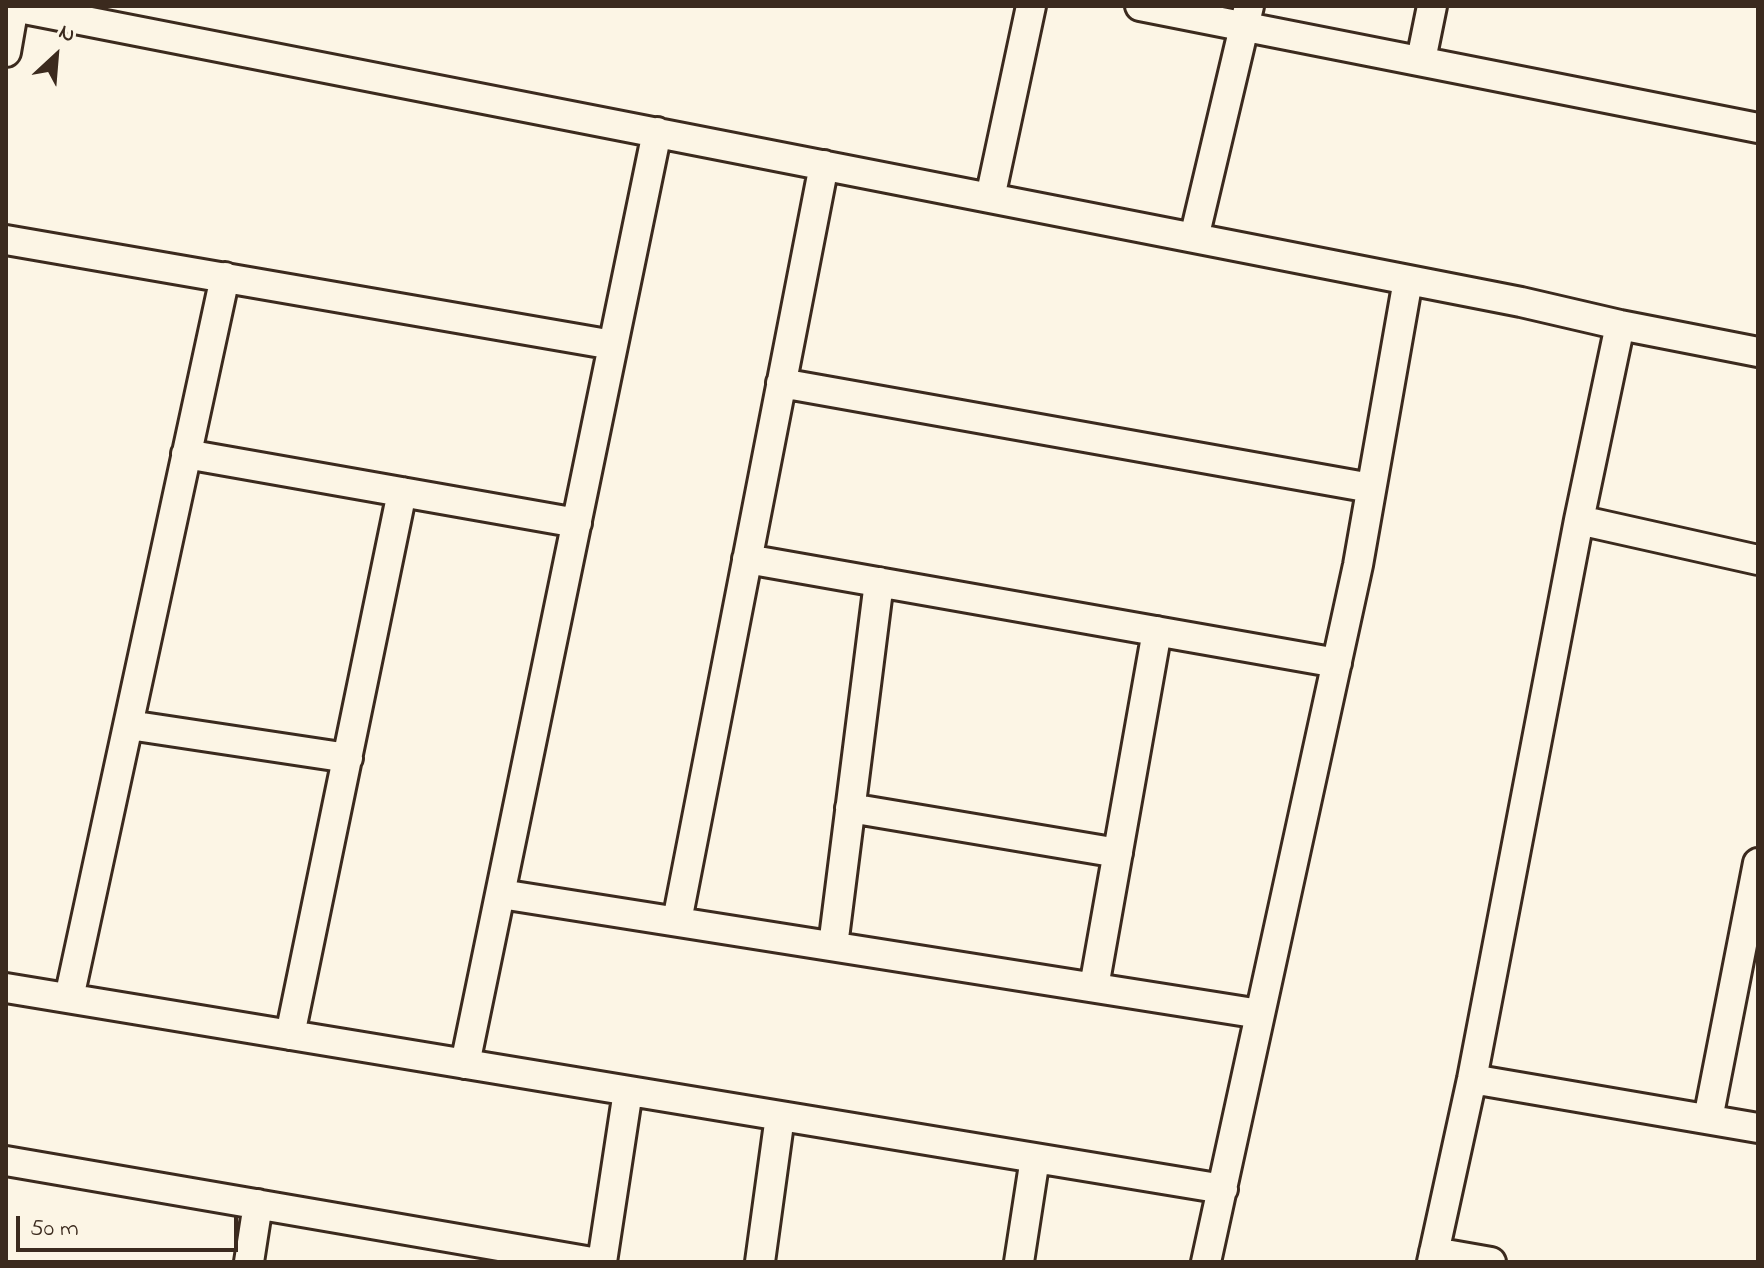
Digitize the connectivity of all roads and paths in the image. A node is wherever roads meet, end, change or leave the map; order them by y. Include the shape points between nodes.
1 (14, 6) edge
2 (1031, 6) edge
3 (1140, 6) edge
4 (1432, 6) edge
5 (1246, 16) edge
6 (6, 52) edge
7 (1421, 60) junction
8 (1758, 128) edge
9 (657, 132) junction
10 (824, 165) junction
11 (990, 198) junction
12 (1194, 238) junction
13 (6, 240) edge
14 (225, 277) junction
15 (1408, 280) junction
16 (1620, 325) junction
17 (613, 345) junction
18 (1758, 352) edge
19 (781, 383) junction
20 (186, 454) junction
21 (1371, 488) junction
22 (402, 492) junction
23 (1579, 520) junction
24 (577, 523) junction
25 (747, 559) junction
26 (1758, 560) edge
27 (879, 582) junction
28 (1157, 631) junction
29 (1337, 663) junction
30 (129, 725) junction
31 (348, 758) junction
32 (850, 808) junction
33 (1118, 853) junction
34 (1758, 863) edge
35 (501, 894) junction
36 (677, 921) junction
37 (833, 946) junction
38 (1748, 965) edge
39 (1094, 987) junction
40 (6, 988) edge
41 (69, 998) junction
42 (1260, 1014) junction
43 (290, 1035) junction
44 (465, 1064) junction
45 (1472, 1079) junction
46 (628, 1091) junction
47 (780, 1116) junction
48 (1708, 1119) junction
49 (1758, 1128) edge
50 (1035, 1158) junction
51 (6, 1161) edge
52 (1223, 1189) junction
53 (258, 1204) junction
54 (440, 1249) edge
55 (1433, 1257) edge
56 (249, 1262) edge
57 (592, 1262) edge
58 (602, 1262) edge
59 (760, 1262) edge
60 (1019, 1262) edge
61 (1206, 1262) edge
62 (1491, 1262) edge

1 - 6 street
1 - 9 street
2 - 11 street
3 - 5 street
4 - 7 street
5 - 7 street
5 - 12 street
7 - 8 street
9 - 10 street
9 - 17 street
10 - 11 street
10 - 19 street
11 - 12 street
12 - 15 street
13 - 14 street
14 - 17 street
14 - 20 street
15 - 16 street
15 - 21 street
16 - 18 street
16 - 23 street
17 - 24 street
19 - 21 street
19 - 25 street
20 - 22 street
20 - 30 street
21 - 29 street
22 - 24 street
22 - 31 street
23 - 26 street
23 - 45 street
24 - 35 street
25 - 27 street
25 - 36 street
27 - 28 street
27 - 32 street
28 - 29 street
28 - 33 street
29 - 42 street
30 - 31 street
30 - 41 street
31 - 43 street
32 - 33 street
32 - 37 street
33 - 39 street
34 - 38 street
35 - 36 street
35 - 44 street
36 - 37 street
37 - 39 street
38 - 48 street
39 - 42 street
40 - 41 street
41 - 43 street
42 - 52 street
43 - 44 street
44 - 46 street
45 - 48 street
45 - 55 street
46 - 47 street
46 - 58 street
47 - 50 street
47 - 59 street
48 - 49 street
50 - 52 street
50 - 60 street
51 - 53 street
52 - 61 street
53 - 54 street
53 - 56 street
54 - 57 street
55 - 62 street

